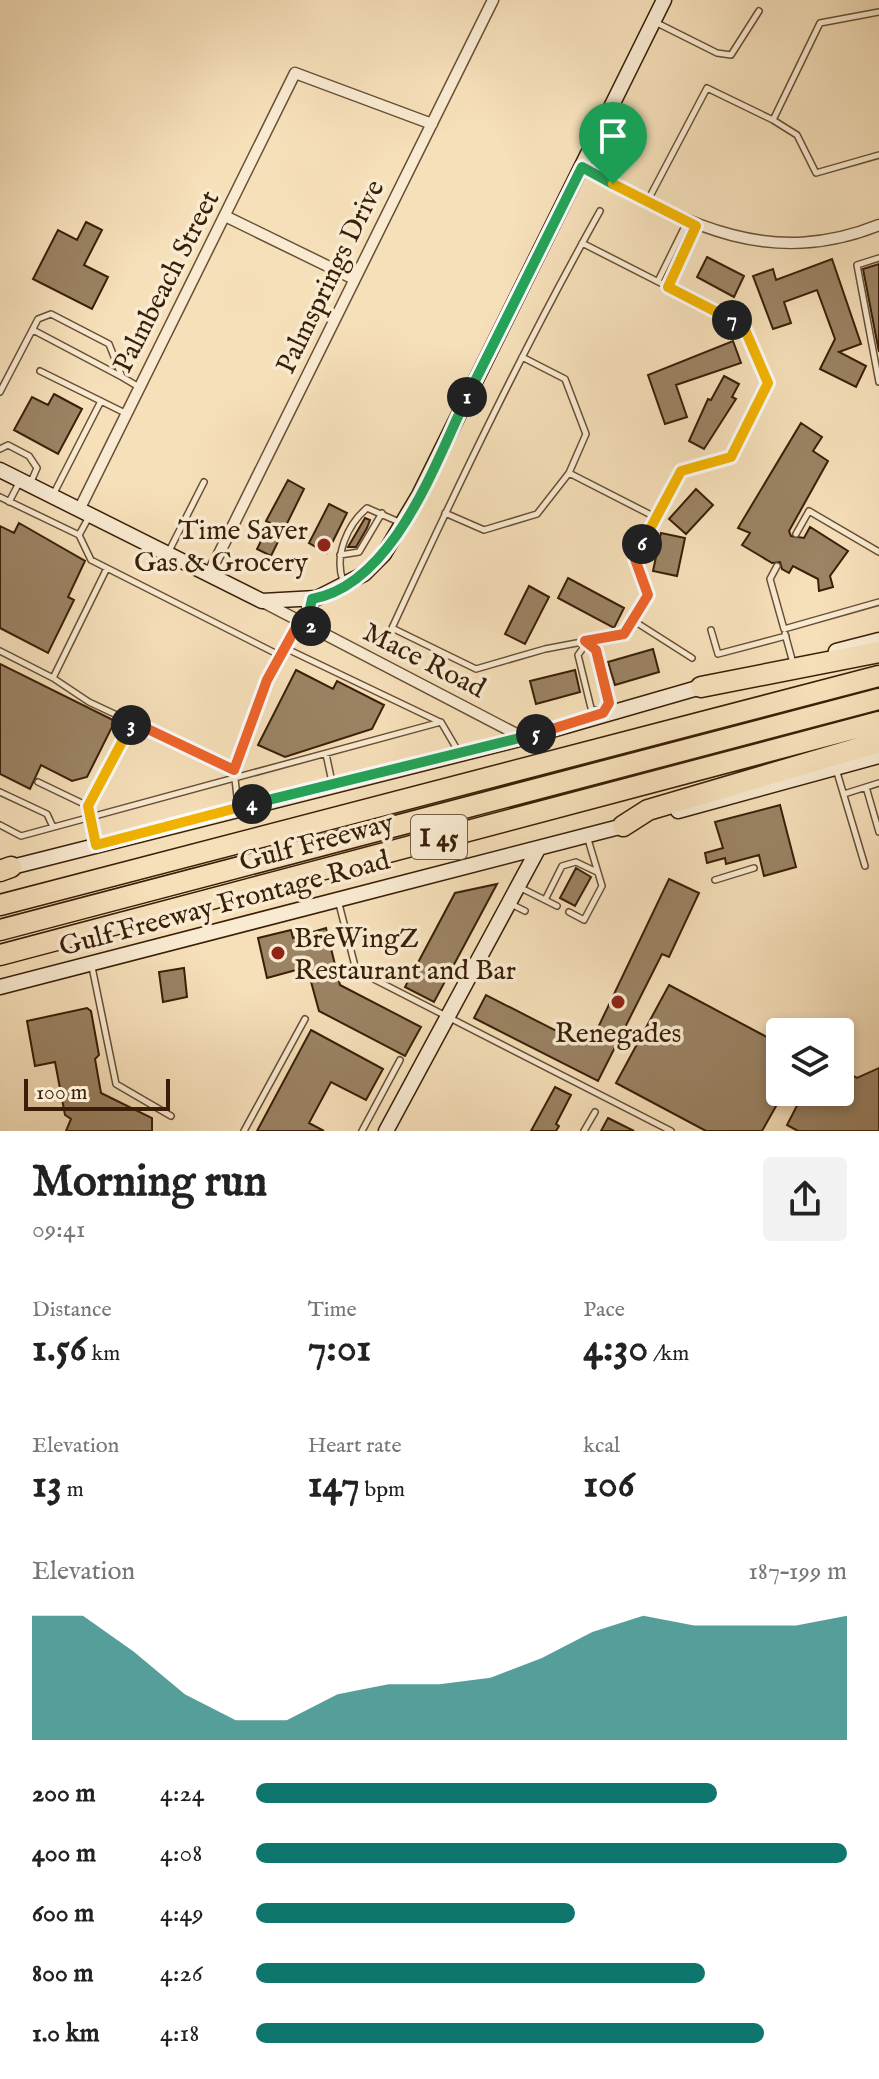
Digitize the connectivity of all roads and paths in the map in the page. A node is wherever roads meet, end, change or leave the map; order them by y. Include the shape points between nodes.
1 (493, 0) edge
2 (664, 0) edge
3 (759, 11) dead end
4 (879, 12) edge
5 (654, 21) junction
6 (773, 120) junction
7 (432, 124) junction
8 (879, 155) edge
9 (582, 167) junction
10 (647, 202) junction
11 (600, 211) dead end
12 (225, 216) junction
13 (692, 224) junction
14 (879, 225) edge
15 (582, 243) junction
16 (879, 258) edge
17 (354, 279) junction
18 (658, 281) junction
19 (668, 287) junction
20 (33, 330) junction
21 (522, 357) junction
22 (877, 360) edge
23 (40, 371) dead end
24 (122, 377) junction
25 (879, 382) edge
26 (139, 387) junction
27 (0, 392) edge
28 (101, 401) junction
29 (126, 413) junction
30 (0, 449) edge
31 (0, 470) edge
32 (569, 473) junction
33 (204, 482) dead end
34 (25, 483) junction
35 (0, 497) edge
36 (52, 497) junction
37 (9, 502) junction
38 (84, 513) junction
39 (382, 513) junction
40 (445, 513) junction
41 (655, 517) junction
42 (403, 523) junction
43 (796, 534) dead end
44 (79, 535) junction
45 (879, 552) edge
46 (167, 554) junction
47 (339, 555) junction
48 (777, 566) dead end
49 (107, 568) junction
50 (209, 574) junction
51 (345, 586) junction
52 (312, 599) junction
53 (262, 601) junction
54 (879, 602) edge
55 (634, 621) junction
56 (305, 625) junction
57 (711, 630) dead end
58 (785, 632) junction
59 (879, 640) edge
60 (586, 643) junction
61 (285, 648) junction
62 (0, 651) edge
63 (879, 652) edge
64 (281, 656) junction
65 (692, 658) dead end
66 (793, 663) junction
67 (879, 676) edge
68 (53, 678) junction
69 (701, 687) junction
70 (879, 699) edge
71 (603, 713) junction
72 (133, 722) junction
73 (441, 722) junction
74 (879, 722) edge
75 (524, 738) junction
76 (879, 742) edge
77 (458, 751) junction
78 (326, 754) junction
79 (879, 756) edge
80 (836, 768) junction
81 (234, 770) junction
82 (233, 780) junction
83 (38, 782) dead end
84 (333, 783) junction
85 (879, 783) edge
86 (866, 787) junction
87 (0, 792) edge
88 (844, 794) junction
89 (88, 806) junction
90 (238, 807) junction
91 (90, 816) junction
92 (0, 825) edge
93 (623, 826) junction
94 (53, 827) junction
95 (879, 832) edge
96 (587, 836) junction
97 (96, 845) junction
98 (537, 851) junction
99 (865, 866) dead end
100 (754, 868) dead end
101 (4, 869) edge
102 (598, 873) junction
103 (715, 880) dead end
104 (518, 886) junction
105 (337, 899) junction
106 (545, 900) junction
107 (510, 903) junction
108 (0, 905) edge
109 (557, 906) dead end
110 (525, 911) dead end
111 (569, 912) dead end
112 (0, 930) edge
113 (0, 955) edge
114 (92, 964) junction
115 (0, 987) edge
116 (305, 1019) dead end
117 (446, 1019) junction
118 (400, 1060) dead end
119 (595, 1112) dead end
120 (171, 1116) dead end
121 (244, 1131) edge
122 (362, 1131) edge
123 (386, 1131) edge
124 (584, 1131) edge
125 (671, 1131) edge

1 - 7 street, Palmsprings Drive
2 - 5 main road
3 - 5 lane via 731,55
4 - 6 lane via 820,23
5 - 9 main road
6 - 8 lane via 797,135 816,173
6 - 10 lane via 707,88
7 - 12 street, Palmbeach Street via 295,73
7 - 17 street, Palmsprings Drive
9 - 10 street
9 - 42 main road
10 - 13 street
11 - 15 lane
12 - 17 street
12 - 26 street, Palmbeach Street
13 - 14 street via 731,237 786,243 845,239
13 - 18 lane
13 - 19 lane
15 - 18 lane
15 - 21 lane
16 - 22 lane via 857,265
17 - 50 street, Palmsprings Drive
18 - 19 lane
19 - 41 lane via 743,325 768,383 731,457 681,471
20 - 24 lane
20 - 24 lane via 38,319 51,314 98,338 109,344
20 - 27 lane
21 - 32 lane via 565,379 586,434
21 - 40 lane
22 - 25 lane
23 - 28 lane
24 - 26 lane
26 - 29 street, Palmbeach Street
28 - 29 lane
28 - 36 lane
29 - 38 street, Palmbeach Street
30 - 34 lane via 8,445 34,461 37,468
31 - 34 main road
32 - 40 lane via 537,514 484,530
32 - 41 lane
33 - 46 lane
34 - 36 main road
34 - 37 lane
35 - 37 lane
36 - 38 main road
37 - 44 lane
38 - 44 lane
38 - 46 main road
39 - 42 lane
39 - 47 lane via 359,552
39 - 47 lane via 367,508 358,516
40 - 60 lane via 392,628 476,669
41 - 55 lane via 635,559 648,595
42 - 51 main road via 384,554
43 - 45 lane via 809,511
44 - 49 lane via 91,560
46 - 50 main road
47 - 51 lane
48 - 58 lane via 770,579
49 - 64 lane
49 - 68 lane
50 - 53 main road
51 - 52 main road
52 - 53 main road
52 - 56 main road
53 - 56 street, Mace Road
54 - 58 lane
55 - 60 lane via 624,634
55 - 65 lane
56 - 61 lane
56 - 75 street, Mace Road
57 - 58 lane via 718,654
58 - 66 lane
59 - 66 main road
60 - 71 lane via 598,657 609,703
60 - 71 lane via 578,655 584,681 591,708
61 - 64 lane
61 - 73 lane
62 - 68 lane
63 - 69 highway
64 - 81 lane via 255,706
66 - 69 main road
67 - 108 highway, Gulf Freeway / I 45
68 - 72 lane
69 - 71 main road
70 - 112 highway, Gulf Freeway / I 45
71 - 75 main road
72 - 81 lane
72 - 89 lane
73 - 77 lane
73 - 78 lane
74 - 113 highway, Gulf Freeway / I 45
75 - 77 main road
76 - 93 highway via 648,810
77 - 84 main road
78 - 82 lane
78 - 84 lane
79 - 80 main road, Gulf Freeway Frontage Road
80 - 88 lane
80 - 93 main road, Gulf Freeway Frontage Road
81 - 82 lane
82 - 90 lane
82 - 91 lane
83 - 89 lane
84 - 90 main road
85 - 86 lane
86 - 88 lane
86 - 95 lane
87 - 94 lane via 47,814
88 - 99 lane
89 - 91 lane
90 - 97 main road
91 - 94 lane
91 - 97 lane
92 - 94 lane via 21,836
93 - 96 main road, Gulf Freeway Frontage Road
96 - 98 main road, Gulf Freeway Frontage Road
96 - 102 lane
97 - 101 main road
98 - 104 main road
98 - 105 main road, Gulf Freeway Frontage Road
100 - 103 lane
102 - 106 lane via 576,862 562,866
102 - 111 lane via 602,886 584,920
104 - 106 lane
104 - 107 main road
105 - 114 main road, Gulf Freeway Frontage Road
105 - 117 lane via 356,970
106 - 109 lane
107 - 110 lane
107 - 117 main road
114 - 115 main road, Gulf Freeway Frontage Road
114 - 120 lane via 116,1084
116 - 121 lane
117 - 123 main road
117 - 125 lane
118 - 122 lane
119 - 124 lane

